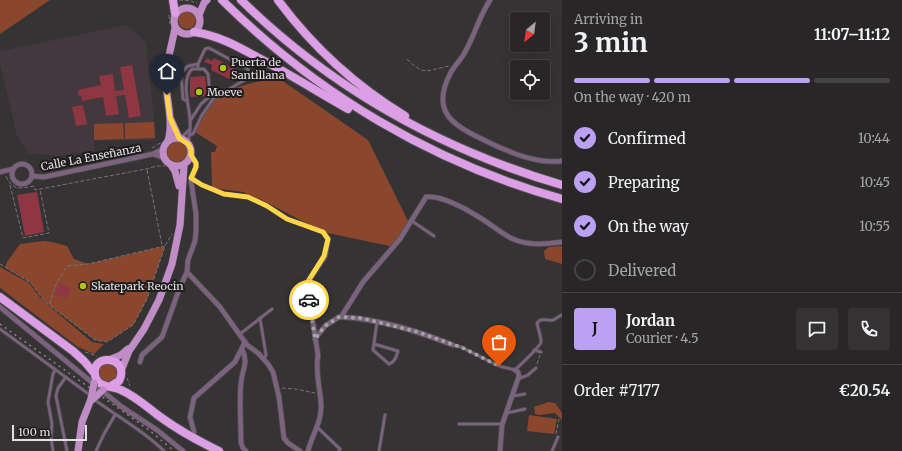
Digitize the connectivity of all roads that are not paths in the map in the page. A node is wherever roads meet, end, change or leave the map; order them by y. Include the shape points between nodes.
1 (174, 0) edge
2 (222, 0) edge
3 (241, 0) edge
4 (278, 0) edge
5 (490, 0) edge
6 (206, 1) edge
7 (192, 8) junction
8 (176, 13) junction
9 (199, 14) junction
10 (175, 28) junction
11 (190, 33) junction
12 (171, 49) junction
13 (198, 64) junction
14 (188, 66) junction
15 (198, 69) junction
16 (191, 71) junction
17 (262, 73) dead end
18 (248, 78) junction
19 (187, 101) junction
20 (170, 118) junction
21 (190, 121) junction
22 (189, 129) junction
23 (190, 135) junction
24 (180, 138) junction
25 (168, 141) junction
26 (188, 144) junction
27 (163, 149) junction
28 (153, 154) junction
29 (191, 155) junction
30 (164, 158) junction
31 (562, 161) edge
32 (184, 165) junction
33 (170, 167) junction
34 (13, 169) junction
35 (2, 172) edge
36 (32, 176) junction
37 (534, 177) junction
38 (191, 178) junction
39 (562, 185) edge
40 (534, 191) junction
41 (181, 194) junction
42 (562, 199) edge
43 (412, 221) junction
44 (434, 236) dead end
45 (328, 239) joint
46 (562, 242) edge
47 (187, 272) junction
48 (0, 296) edge
49 (0, 307) edge
50 (272, 309) dead end
51 (562, 315) edge
52 (341, 317) junction
53 (260, 318) junction
54 (377, 322) junction
55 (0, 329) edge
56 (240, 335) junction
57 (315, 339) junction
58 (245, 342) junction
59 (374, 344) junction
60 (454, 345) joint
61 (132, 347) junction
62 (242, 349) junction
63 (534, 350) junction
64 (73, 351) junction
65 (541, 352) road end
66 (102, 358) junction
67 (263, 359) junction
68 (110, 360) junction
69 (140, 362) dead end
70 (536, 368) road end
71 (55, 370) junction
72 (515, 370) junction
73 (123, 374) junction
74 (66, 377) junction
75 (95, 378) junction
76 (518, 379) junction
77 (107, 387) junction
78 (525, 394) dead end
79 (512, 396) junction
80 (136, 399) junction
81 (90, 402) junction
82 (525, 409) dead end
83 (506, 413) junction
84 (115, 415) junction
85 (385, 415) dead end
86 (459, 424) dead end
87 (503, 424) junction
88 (318, 428) junction
89 (558, 437) road end
90 (192, 438) junction
91 (53, 451) edge
92 (67, 451) edge
93 (78, 451) edge
94 (96, 451) edge
95 (164, 451) edge
96 (184, 451) edge
97 (220, 451) edge
98 (246, 451) edge
99 (300, 451) edge
100 (308, 451) edge
101 (339, 451) edge
102 (379, 451) edge
103 (500, 451) edge
104 (552, 451) edge

1 - 8 highway
2 - 40 highway via 282,55 359,110 438,153
3 - 37 highway via 306,57 382,108 444,141
4 - 37 highway via 322,51 376,96 443,136
5 - 31 street via 465,54 451,73 442,92 446,112 454,123 467,132 519,154 545,162
6 - 7 main road
6 - 9 main road
7 - 8 main road via 181,8
7 - 9 main road
8 - 10 main road via 173,20
9 - 11 main road via 200,22 197,29
10 - 11 main road
10 - 12 main road
11 - 12 main road via 177,40
11 - 40 highway via 214,36 376,125 476,174
12 - 20 main road via 166,81
13 - 14 lane
13 - 15 lane
13 - 18 lane via 205,49 209,48 248,69
14 - 16 lane
14 - 19 lane via 181,73 183,99
15 - 16 lane
15 - 21 lane via 204,69 208,74 210,93
16 - 19 lane via 186,80
17 - 18 lane
18 - 23 lane via 214,98
19 - 21 lane
20 - 24 main road
20 - 25 main road
21 - 22 lane
22 - 23 lane
22 - 24 lane
23 - 26 lane
24 - 25 main road
24 - 26 main road
25 - 27 main road
26 - 29 main road
27 - 28 street, Calle La Enseñanza
27 - 30 main road
28 - 30 street, Calle La Enseñanza
28 - 36 street, Calle La Enseñanza via 44,177
29 - 32 main road
29 - 38 street via 196,163
30 - 33 main road
32 - 33 main road
32 - 41 main road
33 - 41 main road via 177,177
34 - 35 street
34 - 36 street via 20,164 26,165 31,169
34 - 36 street via 13,178 21,184 27,183
37 - 39 highway
38 - 45 lane via 224,194 248,197 287,219 323,232
38 - 47 street via 196,231
40 - 42 highway
41 - 61 main road via 178,237 168,279 155,309
43 - 44 lane
43 - 46 street via 426,197 430,196 478,216 514,240 538,245
43 - 52 street via 394,247 363,282
45 - 57 street via 324,256 307,283
47 - 56 street via 220,307
47 - 69 street via 162,338 142,355
48 - 64 highway
49 - 96 street via 122,407 158,430
50 - 53 lane
51 - 63 lane via 553,320 541,319 537,323 542,344
52 - 54 street
52 - 57 street via 325,326
53 - 56 lane
53 - 67 lane via 266,355
54 - 59 lane
54 - 60 street via 418,332
55 - 71 lane
56 - 58 street
57 - 88 street via 321,404
58 - 62 street
58 - 67 street
59 - 59 lane via 373,350 388,364 392,363 398,351
60 - 72 lane via 499,366
61 - 68 main road
61 - 73 main road via 124,361
62 - 90 street via 235,362 194,398 190,417 194,432
62 - 98 street via 246,366 241,382 241,443
63 - 65 lane
63 - 72 lane
64 - 66 highway via 88,358
64 - 75 highway via 84,361
66 - 68 highway
66 - 75 highway via 96,367
67 - 99 street via 273,372 278,388 284,438
68 - 73 highway via 117,363
70 - 76 lane
71 - 74 lane
71 - 91 lane via 48,402
72 - 76 street via 518,372
73 - 77 highway via 117,382
73 - 80 highway via 126,387
74 - 84 lane
74 - 92 lane via 56,396
75 - 77 highway
75 - 81 main road, bridge
76 - 79 street
77 - 80 highway via 124,391
77 - 81 main road, bridge
78 - 79 lane
79 - 83 street
80 - 90 highway
81 - 93 main road via 81,429
82 - 83 lane
83 - 87 street
84 - 94 lane
84 - 95 lane via 150,438
85 - 102 lane
86 - 87 lane
87 - 103 street
88 - 100 street
88 - 101 lane via 340,449
89 - 104 lane
90 - 97 highway

